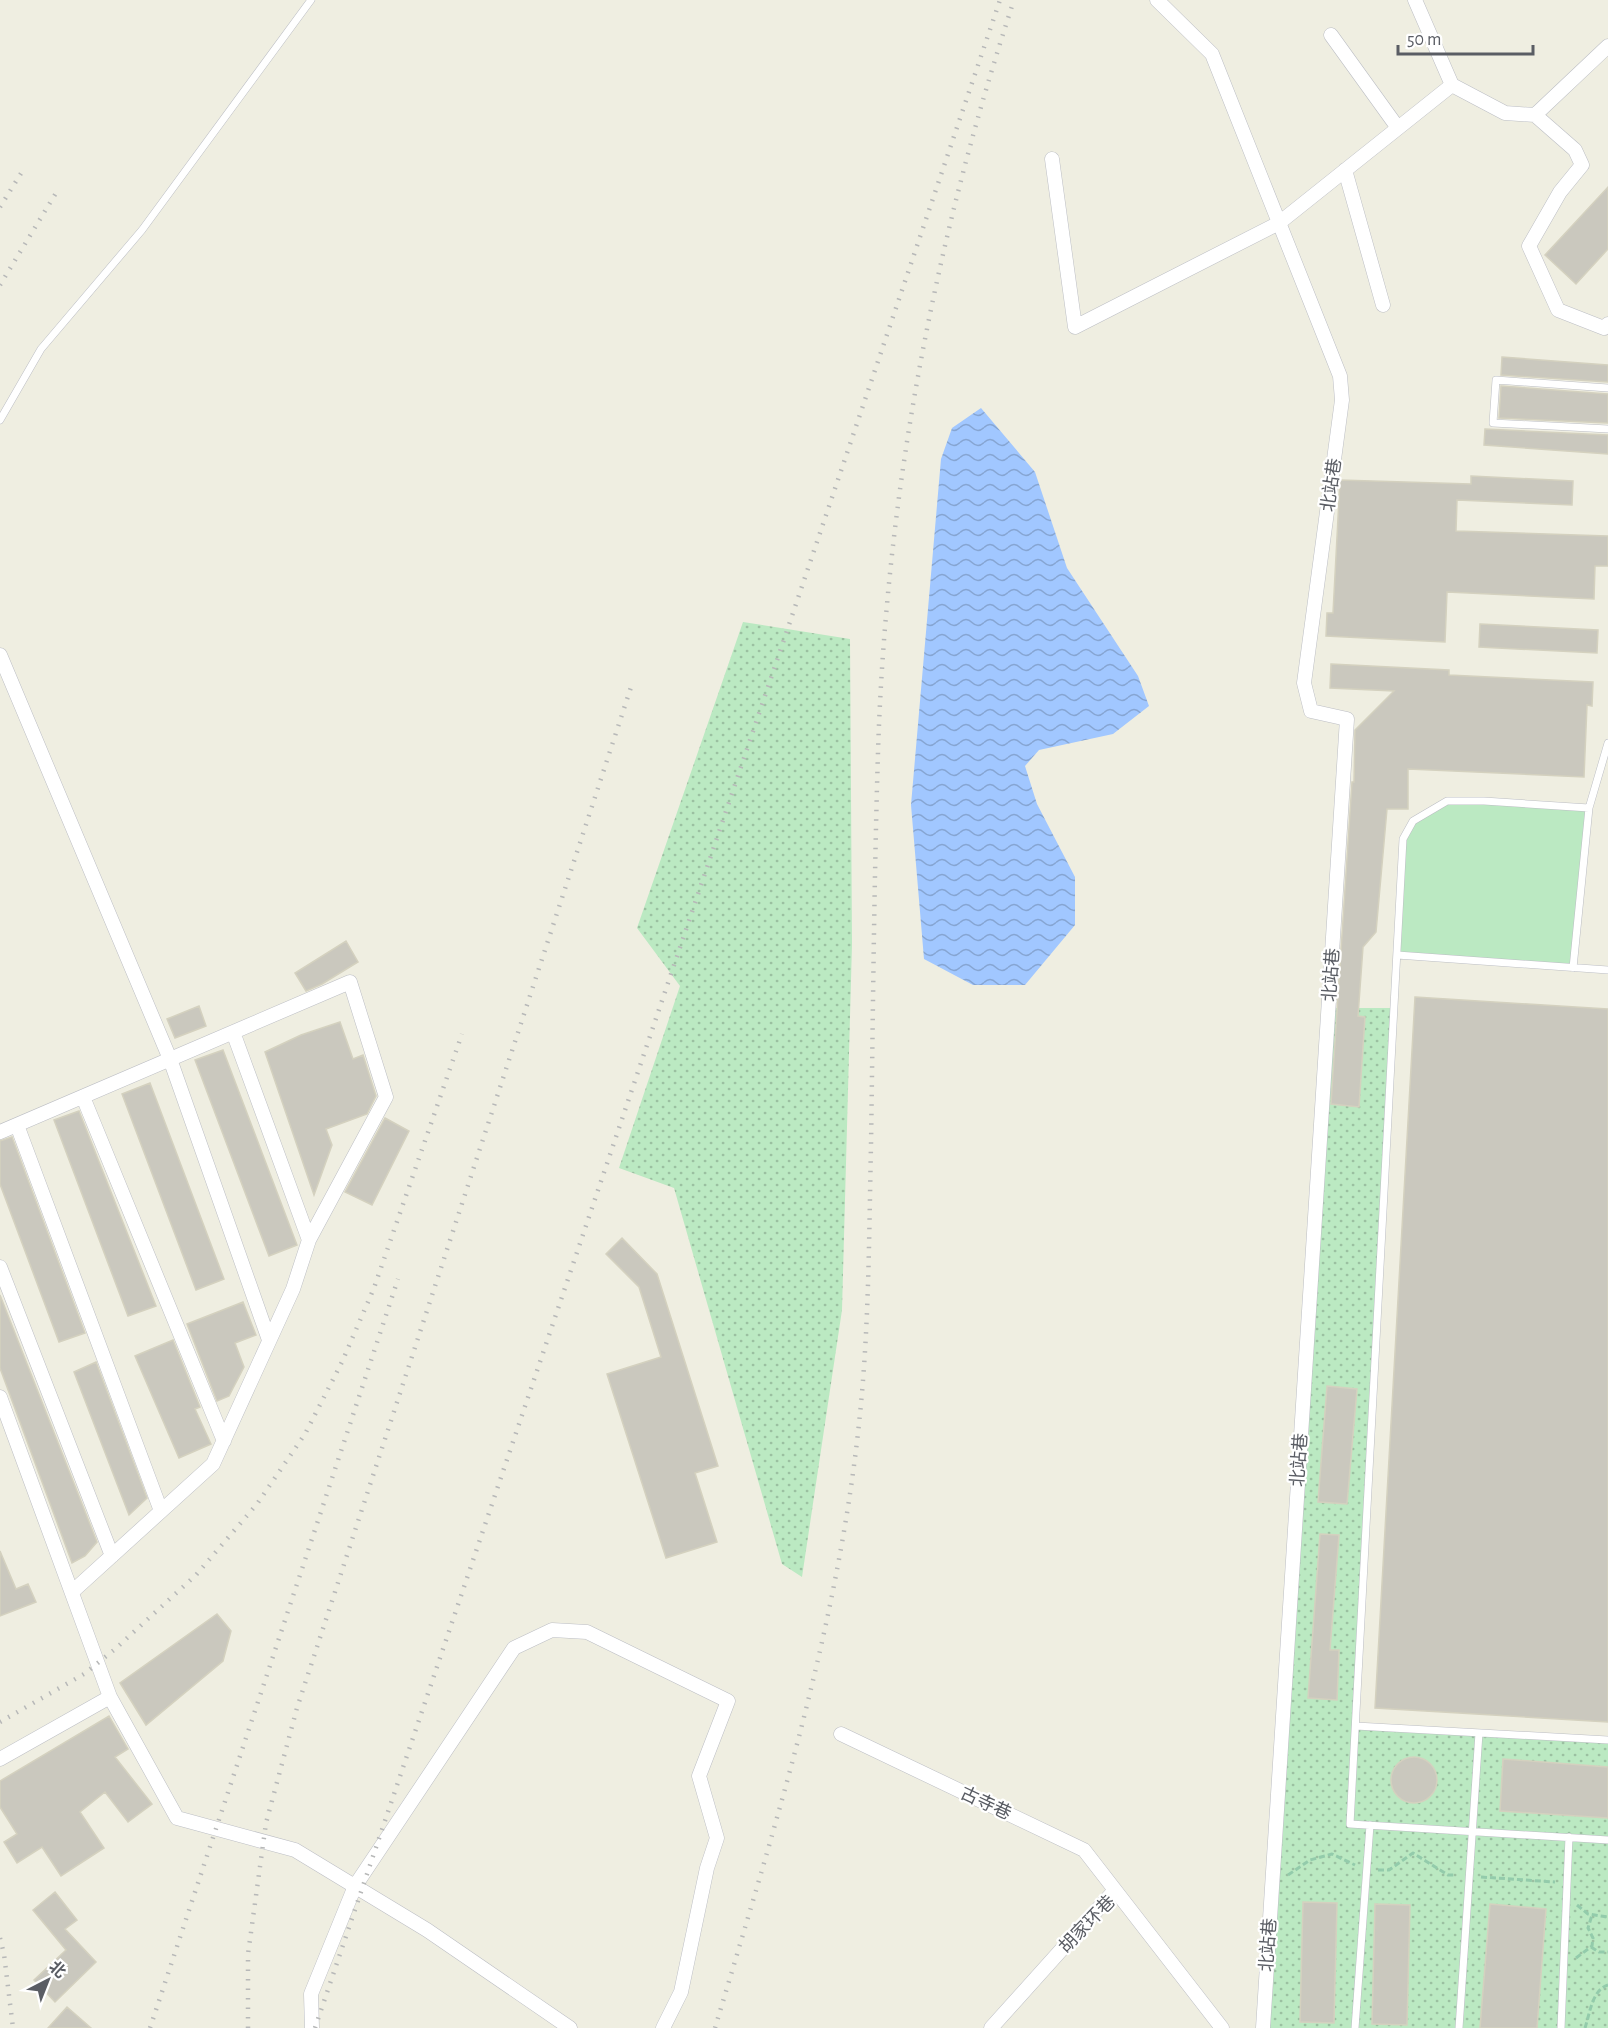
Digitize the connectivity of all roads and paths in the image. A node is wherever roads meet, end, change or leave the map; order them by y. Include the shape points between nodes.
1 (311, 0) edge
2 (1415, 0) edge
3 (1163, 2) edge
4 (1330, 35) dead end
5 (1608, 46) edge
6 (1452, 85) junction
7 (1535, 115) junction
8 (1398, 128) junction
9 (1052, 159) dead end
10 (1345, 170) junction
11 (1279, 223) junction
12 (1383, 305) dead end
13 (1608, 324) edge
14 (1608, 388) edge
15 (0, 420) edge
16 (1608, 429) edge
17 (0, 655) edge
18 (1608, 743) edge
19 (1589, 808) junction
20 (1397, 955) junction
21 (1573, 968) junction
22 (1608, 970) edge
23 (233, 1032) junction
24 (170, 1059) junction
25 (83, 1097) junction
26 (17, 1125) junction
27 (0, 1132) edge
28 (309, 1240) junction
29 (0, 1267) edge
30 (270, 1340) junction
31 (0, 1397) edge
32 (224, 1441) junction
33 (161, 1511) junction
34 (112, 1556) junction
35 (72, 1592) junction
36 (110, 1696) junction
37 (1356, 1726) junction
38 (1479, 1733) junction
39 (841, 1734) dead end
40 (1608, 1740) edge
41 (0, 1759) edge
42 (1370, 1826) junction
43 (1473, 1832) junction
44 (1569, 1838) junction
45 (1608, 1840) edge
46 (1366, 1871) junction
47 (1470, 1876) junction
48 (1568, 1883) junction
49 (355, 1886) junction
50 (1272, 1886) junction
51 (1115, 1890) junction
52 (1567, 1902) junction
53 (1593, 1915) junction
54 (1608, 1917) edge
55 (1591, 1947) junction
56 (1608, 1952) edge
57 (1563, 1980) junction
58 (1608, 1985) edge
59 (312, 2028) edge
60 (570, 2028) edge
61 (663, 2028) edge
62 (990, 2028) edge
63 (1222, 2028) edge
64 (1263, 2028) edge
65 (1355, 2028) edge
66 (1459, 2028) edge
67 (1561, 2028) edge
68 (1585, 2028) edge

1 - 15 lane via 142,230 41,349
2 - 6 street
3 - 11 street, 北站巷 via 1212,54
4 - 8 street
5 - 7 street
6 - 7 street via 1505,113
6 - 8 street
7 - 13 street via 1575,150 1582,165 1560,192 1529,246 1558,310 1604,328
8 - 10 street
9 - 11 street via 1075,327
10 - 11 street
10 - 12 street
11 - 50 street, 北站巷 via 1340,376 1342,400 1304,683 1311,711 1347,719
14 - 16 lane via 1496,380 1493,423
17 - 24 street
18 - 19 lane
19 - 20 lane via 1447,801 1413,820 1403,839
19 - 21 lane
20 - 21 lane
20 - 37 lane
21 - 22 lane
23 - 24 street
23 - 28 street
23 - 28 street via 350,982 386,1097
24 - 25 street
24 - 30 street
25 - 26 street
25 - 32 street
26 - 27 street
26 - 33 street
28 - 30 street
29 - 34 street
30 - 32 street
31 - 35 street
32 - 33 street via 213,1464
33 - 34 street
34 - 35 street
35 - 36 street
36 - 41 street
36 - 49 street via 177,1818 295,1850
37 - 38 lane
37 - 42 lane via 1350,1824
38 - 40 lane
38 - 43 lane
39 - 51 street, 古寺巷 via 1084,1850
42 - 43 lane
42 - 46 lane
43 - 44 lane
43 - 47 lane
44 - 45 lane
44 - 48 lane
46 - 47 path via 1389,1870 1413,1853 1448,1875
46 - 50 path via 1332,1854 1310,1860
46 - 65 lane
47 - 48 path
47 - 66 lane
48 - 52 lane
49 - 59 street via 311,1995
49 - 60 street
49 - 61 street via 514,1648 552,1630 587,1632 728,1701 699,1776 717,1838 681,1992
50 - 64 street, 北站巷
51 - 62 street, 胡家环巷
51 - 63 street, 胡家环巷
52 - 53 path
52 - 57 lane
53 - 54 path
53 - 55 path via 1588,1928 1593,1938
55 - 56 path
55 - 57 path via 1577,1956
57 - 67 lane
58 - 68 path via 1595,1995

